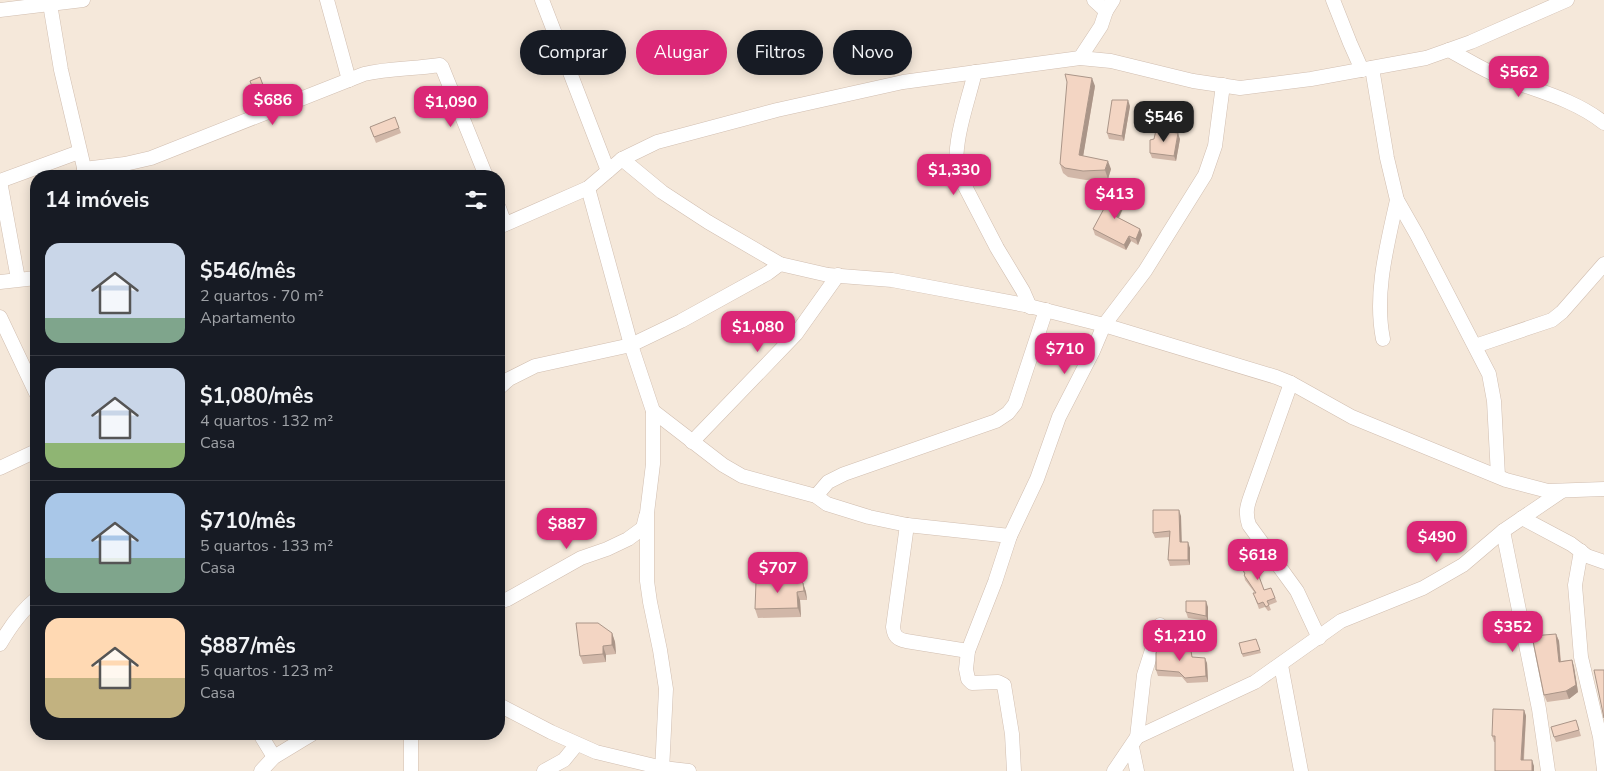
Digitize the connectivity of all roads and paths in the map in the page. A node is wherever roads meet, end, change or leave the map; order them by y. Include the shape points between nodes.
1 (83, 0) edge
2 (327, 0) edge
3 (542, 0) edge
4 (1094, 0) edge
5 (1333, 0) edge
6 (1567, 0) edge
7 (50, 4) junction
8 (1110, 5) edge
9 (0, 10) edge
10 (1450, 50) junction
11 (1080, 58) junction
12 (1367, 69) junction
13 (975, 72) junction
14 (349, 80) junction
15 (1223, 85) junction
16 (1604, 123) edge
17 (79, 152) junction
18 (622, 159) junction
19 (84, 170) edge
20 (105, 170) edge
21 (484, 170) edge
22 (608, 170) junction
23 (0, 181) edge
24 (588, 188) junction
25 (1397, 200) junction
26 (505, 225) edge
27 (780, 264) junction
28 (1604, 264) edge
29 (838, 275) junction
30 (30, 278) edge
31 (18, 279) junction
32 (0, 282) edge
33 (1030, 306) junction
34 (1046, 310) junction
35 (0, 317) edge
36 (1104, 325) junction
37 (1383, 339) dead end
38 (631, 345) junction
39 (1475, 346) junction
40 (30, 380) edge
41 (505, 382) edge
42 (1291, 384) junction
43 (653, 411) junction
44 (692, 442) junction
45 (30, 455) edge
46 (0, 468) edge
47 (1498, 476) junction
48 (1604, 489) edge
49 (1562, 491) junction
50 (816, 496) junction
51 (647, 513) junction
52 (1522, 518) junction
53 (907, 524) junction
54 (1503, 531) junction
55 (1010, 536) junction
56 (1581, 551) junction
57 (1604, 562) edge
58 (505, 600) edge
59 (30, 609) edge
60 (1160, 625) dead end
61 (1319, 638) junction
62 (0, 644) edge
63 (968, 651) junction
64 (1281, 666) junction
65 (505, 708) edge
66 (264, 740) edge
67 (302, 740) edge
68 (411, 740) edge
69 (1135, 742) junction
70 (577, 744) junction
71 (274, 757) junction
72 (662, 769) edge
73 (1604, 770) edge
74 (261, 771) edge
75 (411, 771) edge
76 (544, 771) edge
77 (689, 771) edge
78 (1014, 771) edge
79 (1114, 771) edge
80 (1137, 771) edge
81 (1301, 771) edge
82 (1548, 771) edge

1 - 7 street
2 - 14 street
3 - 22 street
4 - 8 street
5 - 12 street via 1350,43
6 - 10 street
7 - 9 street
7 - 17 street
8 - 11 street via 1101,26
10 - 12 street
10 - 16 street via 1500,77 1570,102
11 - 13 street
11 - 15 street via 1111,61
12 - 15 street via 1240,88
12 - 25 street
13 - 18 street via 903,82 778,110 657,142
13 - 33 street via 957,145 957,171
14 - 20 street via 150,158
14 - 21 street via 384,70 441,65
15 - 36 street via 1215,146 1205,175 1145,271
17 - 19 street
17 - 23 street
18 - 22 street
18 - 27 street via 662,192
22 - 24 street
23 - 31 street
24 - 26 street
24 - 38 street
25 - 37 street via 1381,282
25 - 39 street
27 - 29 street
27 - 38 street via 768,274
28 - 39 street via 1552,320
29 - 33 street via 892,280
29 - 44 street via 796,334
30 - 31 street
31 - 32 street
33 - 34 street
34 - 36 street
34 - 50 street via 1015,404 1008,414 844,474 828,482
35 - 40 street
36 - 42 street
36 - 55 street via 1059,417
38 - 41 street via 536,366
38 - 43 street
39 - 47 street via 1489,374 1494,401
42 - 47 street via 1352,417
42 - 61 street via 1246,516 1249,525 1298,591
43 - 44 street
43 - 51 street via 653,464
44 - 50 street via 742,476
45 - 46 street
47 - 49 street via 1532,488
48 - 49 street
49 - 52 street
50 - 53 street via 827,504 869,517
51 - 58 street via 643,528 628,539 581,558
51 - 72 street via 647,581 666,689
52 - 54 street
52 - 56 street
53 - 55 street
53 - 63 street via 894,633 906,641
54 - 61 street via 1463,564 1423,588 1341,621
54 - 82 street via 1539,709
55 - 63 street via 996,582
56 - 57 street
56 - 73 street via 1575,585 1581,657 1600,737
59 - 62 street via 10,627
60 - 69 street via 1144,675
61 - 64 street
63 - 78 street via 966,669 972,683 998,682 1004,685
64 - 69 street
64 - 81 street
65 - 70 street
66 - 71 street
67 - 71 street
68 - 75 street
69 - 79 street
69 - 80 street
70 - 72 street
70 - 76 street via 564,760
71 - 74 street
72 - 77 street

